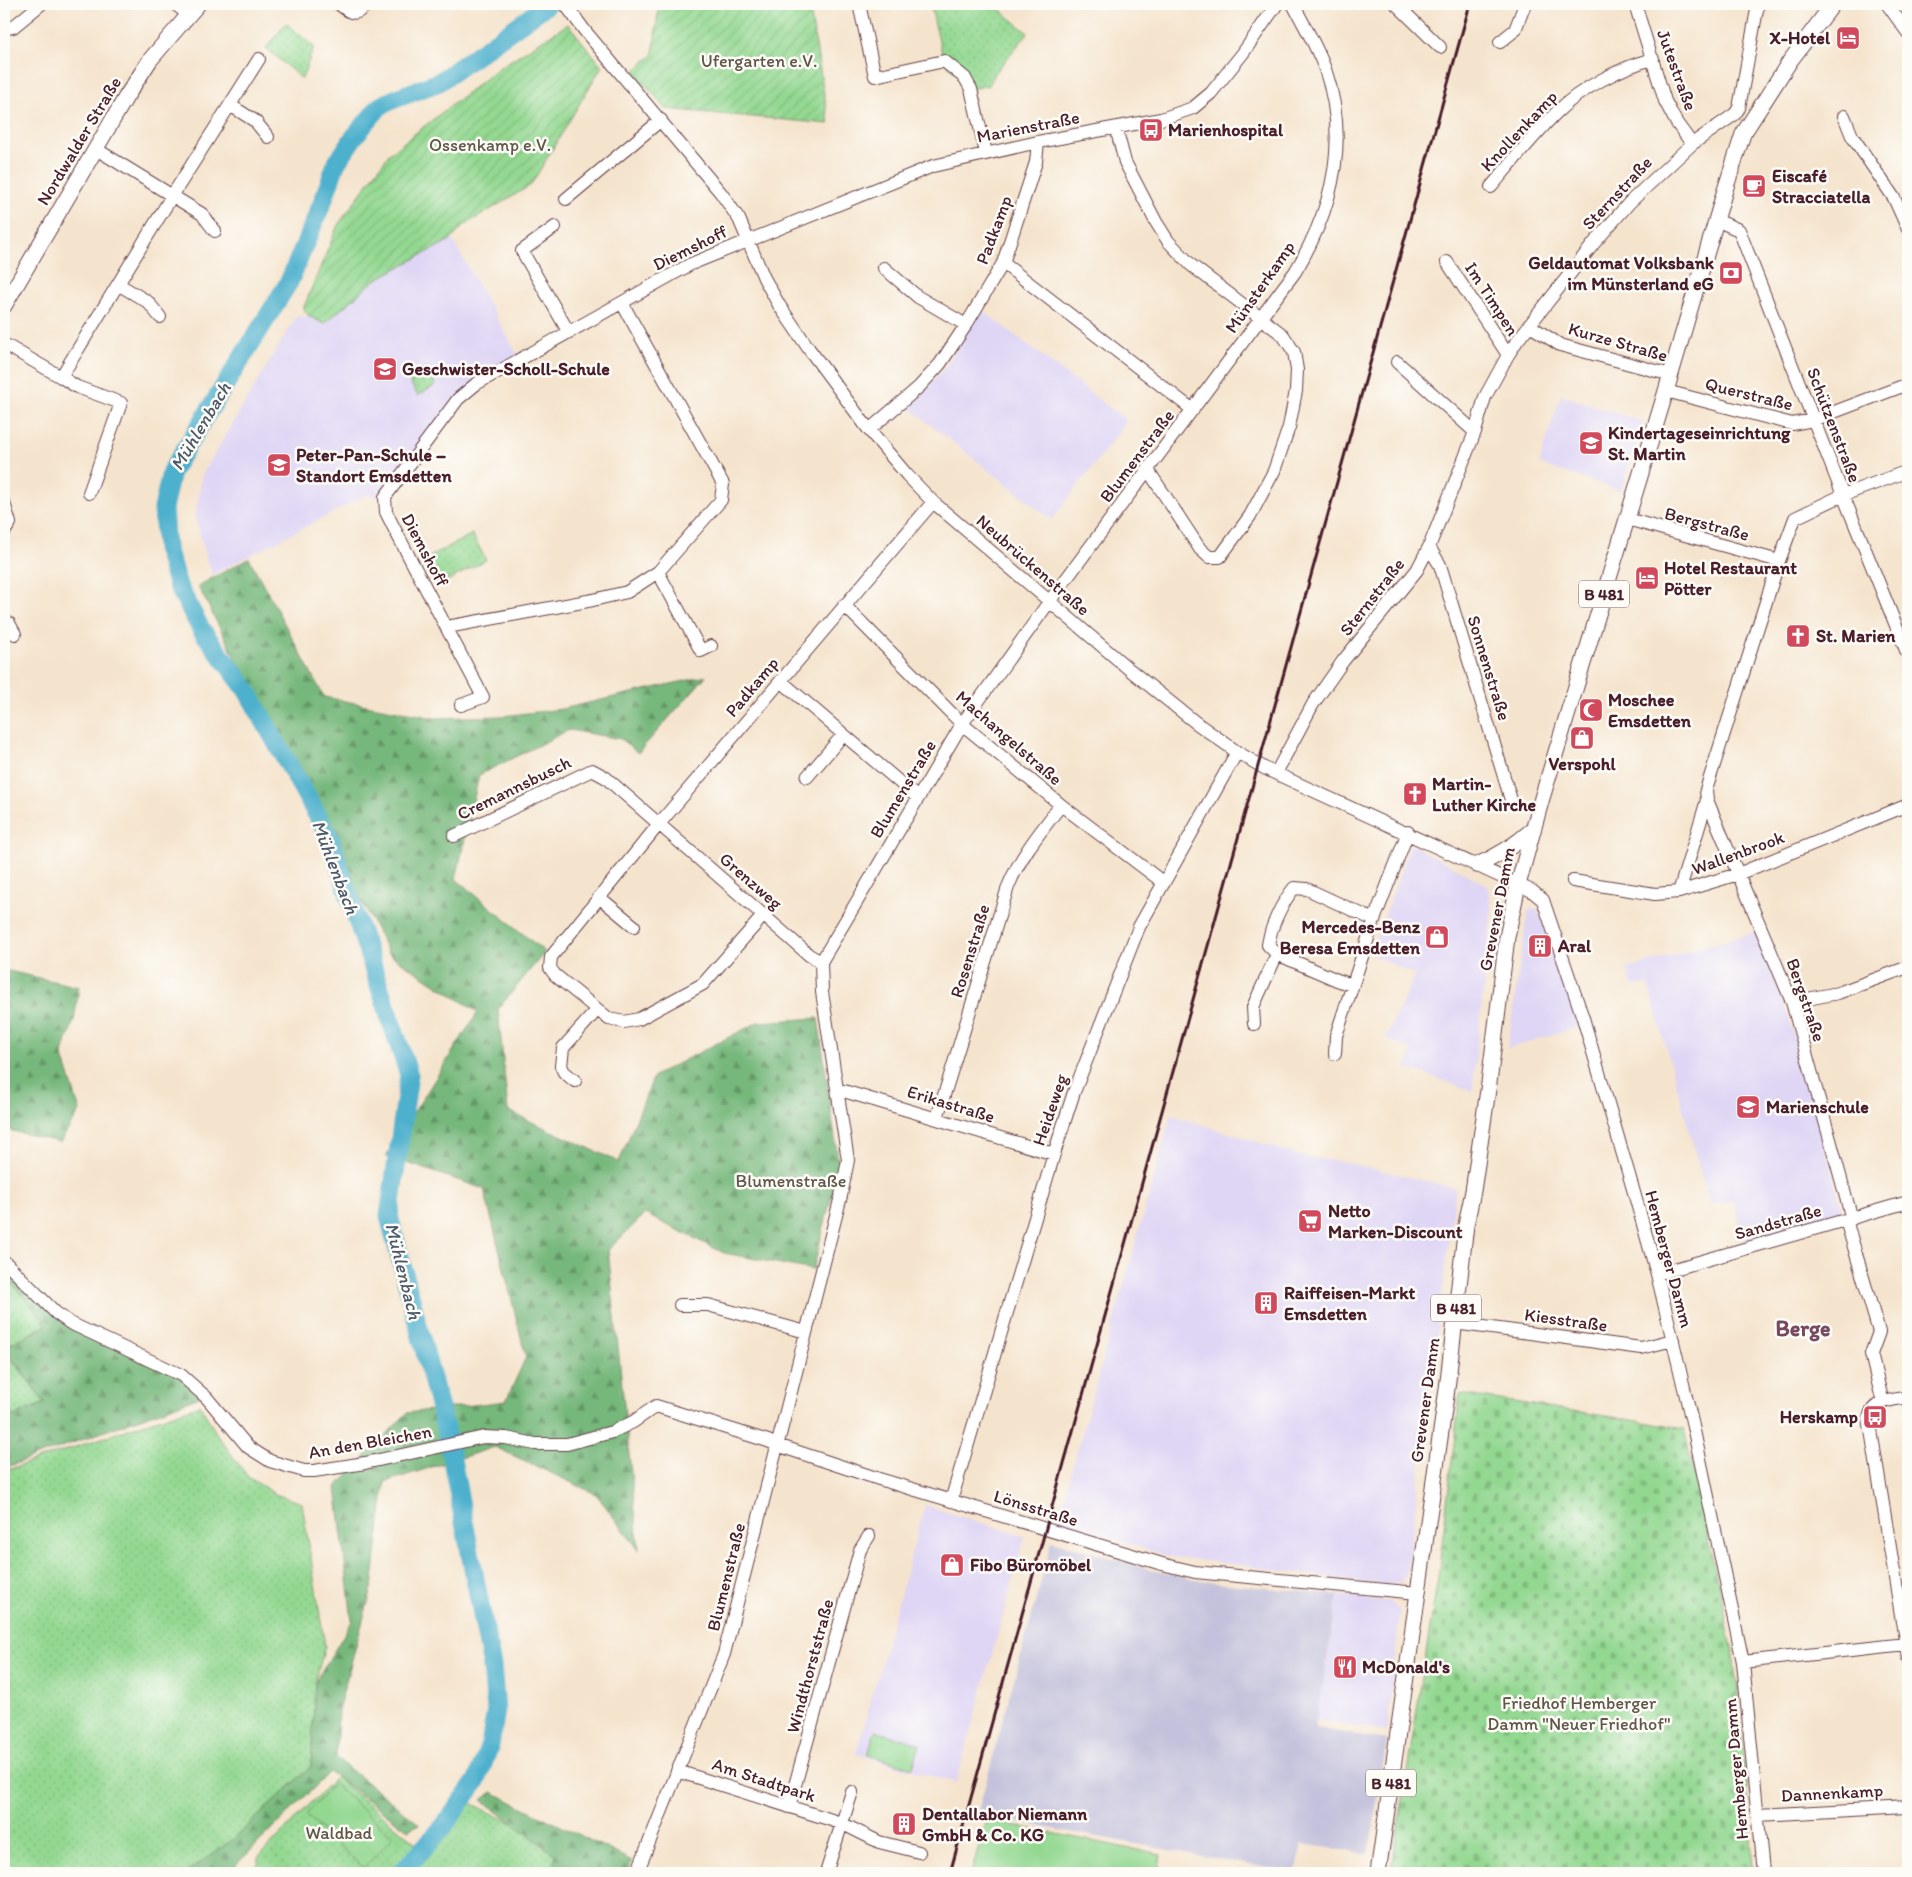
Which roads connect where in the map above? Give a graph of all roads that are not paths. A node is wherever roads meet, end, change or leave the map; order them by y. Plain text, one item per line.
1 (40, 4) edge
2 (175, 4) edge
3 (339, 4) edge
4 (368, 4) edge
5 (859, 4) edge
6 (1277, 4) edge
7 (1293, 4) edge
8 (1396, 4) edge
9 (1525, 4) edge
10 (1635, 4) edge
11 (1758, 4) edge
12 (1833, 4) edge
13 (1887, 4) edge
14 (193, 9) edge
15 (569, 9) edge
16 (4, 29) edge
17 (1908, 33) edge
18 (1500, 42) dead end
19 (1440, 47) dead end
20 (259, 59) dead end
21 (1653, 59) junction
22 (230, 105) junction
23 (1844, 116) dead end
24 (661, 120) junction
25 (1116, 128) junction
26 (268, 137) dead end
27 (1038, 142) junction
28 (1692, 144) junction
29 (96, 149) junction
30 (986, 153) junction
31 (1491, 187) dead end
32 (172, 196) junction
33 (566, 199) dead end
34 (1716, 220) junction
35 (556, 227) dead end
36 (1908, 229) edge
37 (215, 231) dead end
38 (748, 240) junction
39 (1447, 262) dead end
40 (1003, 263) junction
41 (884, 268) dead end
42 (118, 284) junction
43 (622, 303) junction
44 (4, 306) edge
45 (160, 317) dead end
46 (1261, 317) junction
47 (966, 325) junction
48 (1529, 325) junction
49 (568, 331) junction
50 (4, 344) edge
51 (1508, 355) junction
52 (1397, 362) dead end
53 (1671, 375) junction
54 (61, 377) junction
55 (1908, 384) edge
56 (1666, 391) junction
57 (1194, 410) junction
58 (1813, 420) junction
59 (869, 430) junction
60 (1475, 432) junction
61 (1148, 470) junction
62 (1908, 471) edge
63 (89, 494) dead end
64 (1843, 495) junction
65 (933, 502) junction
66 (4, 503) edge
67 (1627, 520) junction
68 (4, 532) edge
69 (1429, 547) junction
70 (1779, 562) junction
71 (658, 572) junction
72 (1049, 602) junction
73 (844, 605) junction
74 (4, 622) edge
75 (447, 627) junction
76 (15, 634) dead end
77 (711, 646) dead end
78 (1908, 655) edge
79 (780, 681) junction
80 (461, 705) dead end
81 (962, 724) junction
82 (843, 735) junction
83 (1237, 752) junction
84 (1276, 773) junction
85 (807, 777) dead end
86 (918, 798) junction
87 (1511, 800) dead end
88 (1706, 800) junction
89 (1061, 805) junction
90 (1908, 805) edge
91 (659, 824) junction
92 (1532, 830) junction
93 (1408, 832) junction
94 (454, 836) dead end
95 (1477, 865) junction
96 (1738, 874) junction
97 (1573, 882) dead end
98 (1164, 883) junction
99 (1518, 885) junction
100 (1679, 892) junction
101 (600, 897) junction
102 (763, 916) junction
103 (1374, 920) junction
104 (634, 926) dead end
105 (1277, 954) junction
106 (821, 962) junction
107 (1908, 968) edge
108 (1352, 985) junction
109 (1792, 1002) junction
110 (597, 1010) junction
111 (1254, 1024) dead end
112 (1335, 1054) dead end
113 (575, 1082) dead end
114 (838, 1089) junction
115 (937, 1118) junction
116 (1054, 1154) junction
117 (1908, 1202) edge
118 (1849, 1220) junction
119 (4, 1261) edge
120 (1657, 1274) junction
121 (680, 1304) dead end
122 (1454, 1323) junction
123 (806, 1332) junction
124 (1672, 1340) junction
125 (1908, 1397) edge
126 (1883, 1403) junction
127 (656, 1406) joint
128 (777, 1445) junction
129 (951, 1501) junction
130 (869, 1536) dead end
131 (1418, 1593) junction
132 (1906, 1644) junction
133 (1908, 1658) edge
134 (1743, 1662) junction
135 (677, 1771) junction
136 (852, 1792) dead end
137 (790, 1807) junction
138 (1908, 1807) edge
139 (1757, 1814) junction
140 (841, 1823) junction
141 (919, 1852) dead end
142 (637, 1873) edge
143 (826, 1873) edge
144 (1378, 1873) edge
145 (1763, 1873) edge

1 - 16 street
2 - 14 street
3 - 4 street
5 - 30 street
6 - 25 street, Marienstraße
7 - 46 street, Münsterkamp
8 - 19 street
9 - 18 street
10 - 21 street, Jutestraße
11 - 28 street, Sternstraße
12 - 34 main road, Grevener Damm / B 481
13 - 17 street
14 - 29 main road, Nordwalder Straße
15 - 24 street, Neubrückenstraße
20 - 22 street
21 - 28 street, Jutestraße
21 - 31 street, Knollenkamp
22 - 26 street
22 - 32 street
23 - 36 street
24 - 33 street
24 - 38 street, Neubrückenstraße
25 - 27 street, Marienstraße
25 - 46 street
27 - 30 street, Marienstraße
27 - 40 street, Padkamp
28 - 48 street, Sternstraße
29 - 32 street
29 - 44 main road, Nordwalder Straße
30 - 38 street, Marienstraße
32 - 37 street
32 - 42 street
34 - 53 main road, Grevener Damm / B 481
34 - 58 street, Schützenstraße
35 - 49 street
38 - 43 street, Diemshoff
38 - 59 street, Neubrückenstraße
39 - 51 street, Im Timpen
40 - 47 street, Padkamp
40 - 57 street, Blumenstraße
41 - 47 street
42 - 45 street
42 - 54 street
43 - 49 street, Diemshoff
43 - 71 street
46 - 57 street, Münsterkamp
46 - 61 street
47 - 59 street, Padkamp
48 - 51 street, Sternstraße
48 - 53 street, Kurze Straße
49 - 75 street, Diemshoff
50 - 54 street
51 - 60 street, Sternstraße
52 - 60 street
53 - 56 main road, Grevener Damm / B 481
54 - 63 street
55 - 58 street, Querstraße
56 - 58 street, Querstraße
56 - 67 main road, Grevener Damm / B 481
57 - 61 street, Blumenstraße
58 - 64 street, Schützenstraße
59 - 65 street, Neubrückenstraße
60 - 69 street, Sternstraße
61 - 72 street, Blumenstraße
62 - 64 street
64 - 70 street
64 - 78 street, Schützenstraße
65 - 72 street, Neubrückenstraße
65 - 73 street, Padkamp
66 - 68 street
67 - 70 street, Bergstraße
67 - 92 main road, Grevener Damm / B 481
69 - 84 street, Sternstraße
69 - 87 street, Sonnenstraße
70 - 88 street
71 - 75 street
71 - 77 street
72 - 81 street, Blumenstraße
72 - 83 street, Neubrückenstraße
73 - 79 street, Padkamp
73 - 81 street, Machangelstraße
74 - 76 street
75 - 80 street, Diemshoff
79 - 82 street
79 - 91 street, Padkamp
81 - 86 street, Blumenstraße
81 - 89 street, Machangelstraße
82 - 85 street
82 - 86 street
83 - 84 street, Neubrückenstraße
83 - 98 street, Heideweg
84 - 93 street, Neubrückenstraße
86 - 106 street, Blumenstraße
88 - 96 street, Bergstraße
88 - 100 street
89 - 98 street, Machangelstraße
89 - 115 street, Rosenstraße
90 - 96 street, Wallenbrook
91 - 94 street, Cremannsbusch
91 - 101 street, Padkamp
91 - 102 street, Grenzweg
92 - 95 main road
92 - 99 main road, Grevener Damm / B 481
93 - 95 street, Neubrückenstraße
93 - 103 street
95 - 99 street, Neubrückenstraße
96 - 100 street, Wallenbrook
96 - 109 street, Bergstraße
97 - 100 street, Wallenbrook
98 - 116 street, Heideweg
99 - 120 street, Hemberger Damm
99 - 122 main road, Grevener Damm / B 481
101 - 104 street
101 - 110 street, Padkamp
102 - 106 street, Grenzweg
102 - 110 street
103 - 105 street
103 - 108 street
105 - 108 street
105 - 111 street
106 - 114 street, Blumenstraße
107 - 109 street
108 - 112 street
109 - 118 street, Bergstraße
110 - 113 street
114 - 115 street, Erikastraße
114 - 123 street, Blumenstraße
115 - 116 street, Erikastraße
116 - 129 street, Heideweg
117 - 118 street, Sandstraße
118 - 120 street, Sandstraße
118 - 126 street, Bergstraße
119 - 127 street, An den Bleichen
120 - 124 street, Hemberger Damm
121 - 123 street
122 - 124 street, Kiesstraße
122 - 131 main road, Grevener Damm / B 481
123 - 128 street, Blumenstraße
124 - 134 street, Hemberger Damm
125 - 126 street
126 - 132 street
127 - 128 street, Lönsstraße
128 - 129 street, Lönsstraße
128 - 135 street, Blumenstraße
129 - 131 street, Lönsstraße
130 - 137 street, Windthorststraße
131 - 144 main road, Grevener Damm / B 481
132 - 133 street
132 - 134 street
134 - 139 street, Hemberger Damm
135 - 137 street, Am Stadtpark
135 - 142 street, Blumenstraße
136 - 140 street
137 - 140 street, Am Stadtpark
138 - 139 street, Dannenkamp
139 - 145 street, Hemberger Damm
140 - 141 street, Am Stadtpark
140 - 143 street

